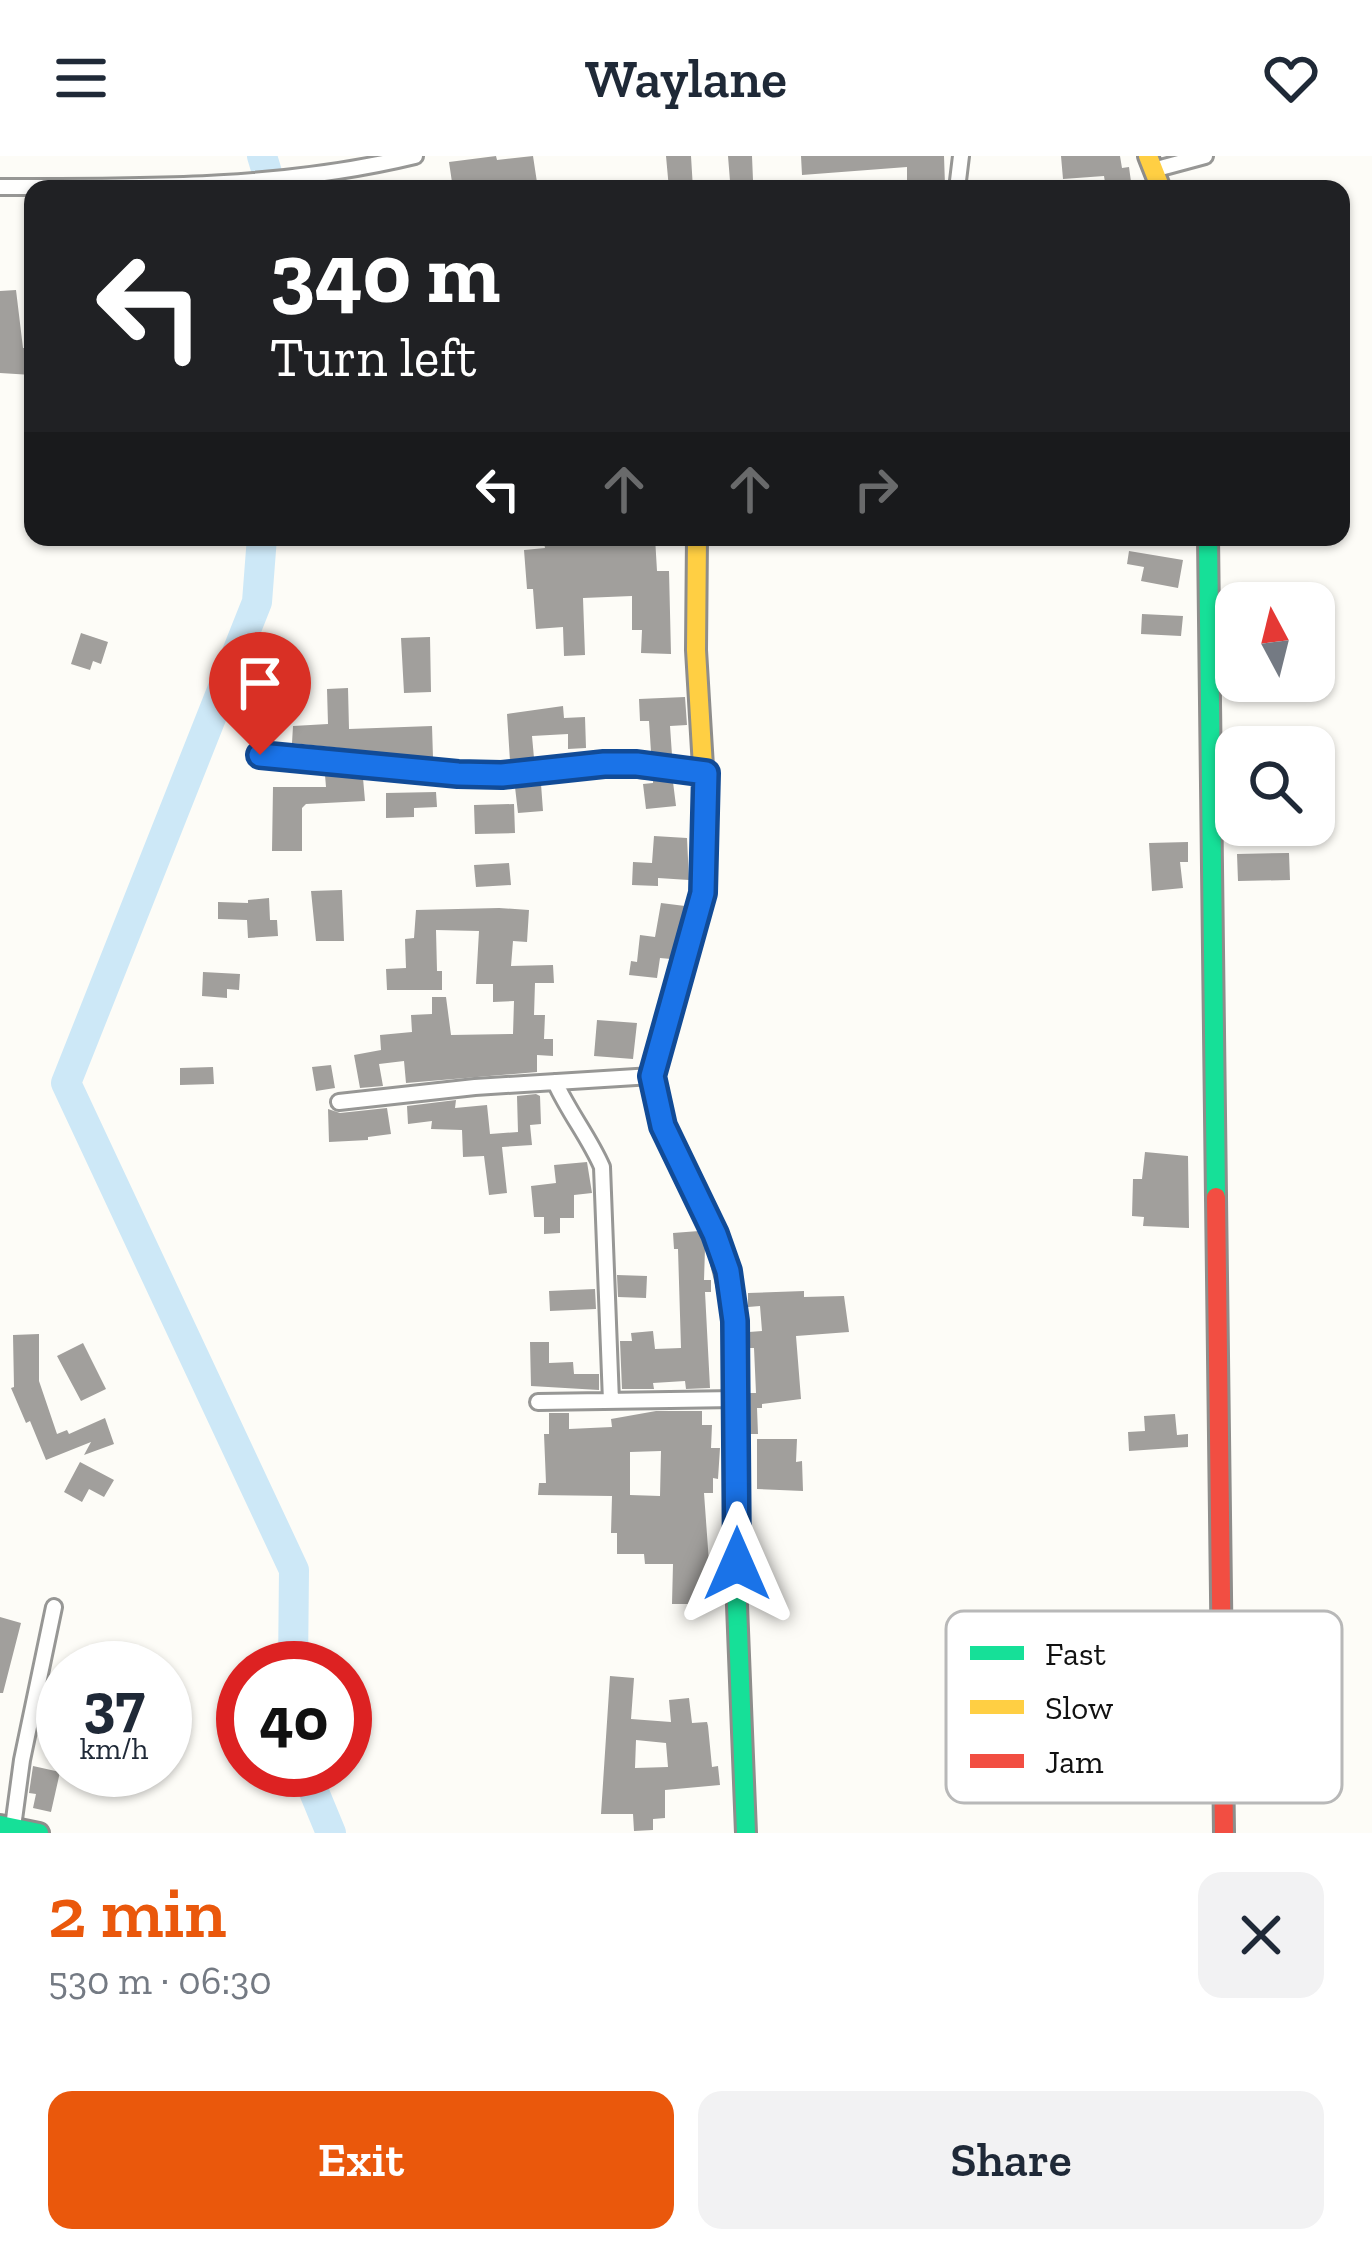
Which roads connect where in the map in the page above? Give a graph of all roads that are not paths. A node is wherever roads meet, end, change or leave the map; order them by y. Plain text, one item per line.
1 (415, 156) edge
2 (1205, 156) edge
3 (1150, 163) edge
4 (262, 180) edge
5 (698, 546) edge
6 (1208, 546) edge
7 (260, 755) dead end
8 (706, 773) junction
9 (652, 1076) junction
10 (555, 1082) junction
11 (339, 1102) dead end
12 (736, 1399) junction
13 (610, 1401) junction
14 (538, 1402) dead end
15 (54, 1607) dead end
16 (1221, 1611) edge
17 (1224, 1803) edge
18 (6, 1826) edge
19 (39, 1833) edge
20 (746, 1833) edge
21 (1224, 1833) edge

1 - 4 street
2 - 3 street
5 - 8 street
6 - 16 street
7 - 8 street
8 - 9 street
9 - 10 street
9 - 12 street
10 - 11 street
10 - 13 street
12 - 13 street
12 - 20 street
13 - 14 street
15 - 18 street
17 - 21 street
18 - 19 street

